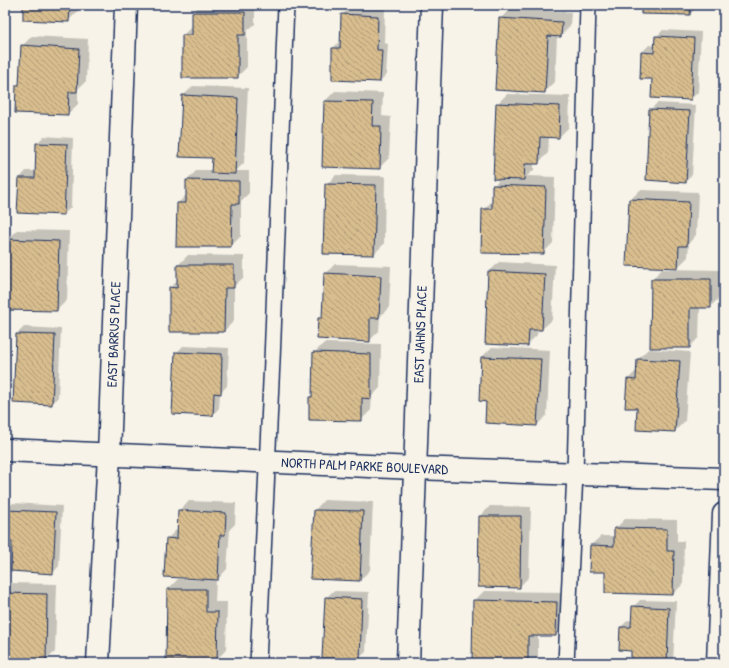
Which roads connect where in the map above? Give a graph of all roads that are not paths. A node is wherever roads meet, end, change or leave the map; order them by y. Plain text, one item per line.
1 (126, 5) edge
2 (286, 5) edge
3 (432, 5) edge
4 (588, 5) edge
5 (5, 450) edge
6 (109, 455) junction
7 (268, 462) junction
8 (415, 468) junction
9 (575, 473) junction
10 (724, 479) edge
11 (724, 514) edge
12 (98, 663) edge
13 (258, 663) edge
14 (408, 663) edge
15 (566, 663) edge
16 (718, 663) edge

1 - 6 street, EAST BARRUS PLACE
2 - 7 lane
3 - 8 street, EAST JAHNS PLACE
4 - 9 lane
5 - 6 street, NORTH PALM PARKE BOULEVARD
6 - 7 street, NORTH PALM PARKE BOULEVARD
6 - 12 street, EAST BARRUS PLACE
7 - 8 street, NORTH PALM PARKE BOULEVARD
7 - 13 lane
8 - 9 street, NORTH PALM PARKE BOULEVARD
8 - 14 street, EAST JAHNS PLACE
9 - 10 street, NORTH PALM PARKE BOULEVARD
9 - 15 lane
11 - 16 street

